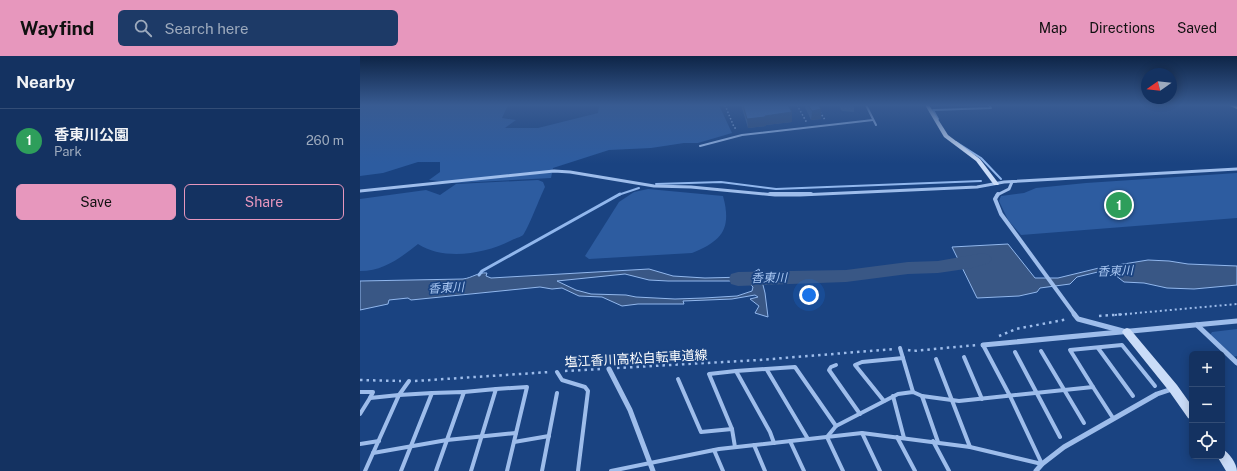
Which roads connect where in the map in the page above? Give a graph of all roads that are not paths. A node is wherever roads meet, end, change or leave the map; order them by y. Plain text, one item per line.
1 (833, 124) edge
2 (939, 124) edge
3 (700, 146) dead end
4 (1237, 169) edge
5 (1012, 182) junction
6 (996, 184) junction
7 (360, 191) edge
8 (1237, 321) edge
9 (1197, 324) junction
10 (1126, 332) junction
11 (983, 344) joint
12 (900, 348) road end
13 (1098, 348) junction
14 (1041, 351) dead end
15 (1015, 352) dead end
16 (964, 357) dead end
17 (903, 358) junction
18 (936, 359) dead end
19 (1237, 363) edge
20 (836, 365) dead end
21 (609, 369) road end
22 (767, 370) junction
23 (736, 371) junction
24 (557, 372) road end
25 (678, 379) dead end
26 (409, 381) road end
27 (1155, 386) dead end
28 (1092, 387) junction
29 (1173, 388) junction
30 (496, 389) junction
31 (1065, 391) junction
32 (360, 392) edge
33 (464, 392) junction
34 (913, 392) junction
35 (557, 393) dead end
36 (432, 394) junction
37 (1036, 394) junction
38 (399, 395) junction
39 (893, 396) junction
40 (922, 396) junction
41 (1010, 396) junction
42 (1133, 396) dead end
43 (370, 398) junction
44 (982, 399) junction
45 (884, 401) junction
46 (952, 401) junction
47 (1189, 411) edge
48 (360, 414) edge
49 (860, 414) junction
50 (1113, 418) junction
51 (1084, 423) dead end
52 (836, 426) junction
53 (732, 429) junction
54 (516, 432) junction
55 (862, 433) junction
56 (549, 436) junction
57 (481, 437) junction
58 (827, 437) junction
59 (897, 437) junction
60 (1060, 437) dead end
61 (904, 438) junction
62 (447, 440) junction
63 (808, 440) junction
64 (379, 441) junction
65 (790, 441) junction
66 (514, 442) junction
67 (936, 442) junction
68 (774, 443) junction
69 (360, 444) edge
70 (754, 445) junction
71 (411, 446) junction
72 (735, 447) junction
73 (970, 447) junction
74 (714, 450) junction
75 (373, 453) junction
76 (1225, 459) edge
77 (650, 462) junction
78 (1042, 464) junction
79 (365, 471) edge
80 (401, 471) edge
81 (436, 471) edge
82 (471, 471) edge
83 (507, 471) edge
84 (542, 471) edge
85 (578, 471) edge
86 (614, 471) edge
87 (653, 471) edge
88 (723, 471) edge
89 (765, 471) edge
90 (804, 471) edge
91 (843, 471) edge
92 (880, 471) edge
93 (915, 471) edge
94 (950, 471) edge
95 (1036, 471) edge
96 (1234, 471) edge

1 - 3 lane
2 - 6 street
4 - 5 street
5 - 6 street
5 - 10 street
6 - 7 street
8 - 9 street
9 - 10 street
9 - 19 street
10 - 11 street
10 - 29 street
11 - 41 lane
12 - 17 lane
13 - 27 lane
13 - 28 lane
13 - 42 lane
14 - 31 lane
15 - 37 lane
16 - 44 lane
17 - 34 lane
17 - 45 lane
18 - 46 lane
20 - 49 lane
21 - 77 street
22 - 23 lane
22 - 52 lane
22 - 63 lane
23 - 53 lane
23 - 68 lane
24 - 85 lane
25 - 53 lane
26 - 38 lane
28 - 31 lane
28 - 50 lane
29 - 47 street
29 - 50 street
30 - 33 lane
30 - 54 lane
30 - 57 lane
31 - 37 lane
31 - 51 lane
32 - 43 lane
33 - 36 lane
33 - 62 lane
34 - 39 lane
34 - 40 lane
35 - 56 lane
36 - 38 lane
36 - 71 lane
37 - 41 lane
37 - 60 lane
38 - 43 lane
38 - 64 lane
39 - 45 lane
39 - 61 lane
40 - 46 lane
40 - 67 lane
41 - 44 lane
41 - 78 lane
43 - 48 lane
44 - 46 lane
45 - 49 lane
46 - 73 lane
49 - 52 lane
50 - 78 street
52 - 58 lane
53 - 72 lane
54 - 57 lane
54 - 66 lane
55 - 58 lane
55 - 59 lane
55 - 92 lane
56 - 66 lane
56 - 84 lane
57 - 62 lane
57 - 82 lane
58 - 63 lane
58 - 91 lane
59 - 61 lane
59 - 93 lane
61 - 67 lane
62 - 71 lane
62 - 81 lane
63 - 65 lane
64 - 69 lane
64 - 75 lane
65 - 68 lane
65 - 90 lane
66 - 83 lane
67 - 73 lane
67 - 94 lane
68 - 70 lane
70 - 72 lane
70 - 89 lane
71 - 75 lane
71 - 80 lane
72 - 74 lane
73 - 78 lane
74 - 77 lane
74 - 88 lane
75 - 79 lane
76 - 96 street
77 - 86 lane
77 - 87 street
78 - 95 street

